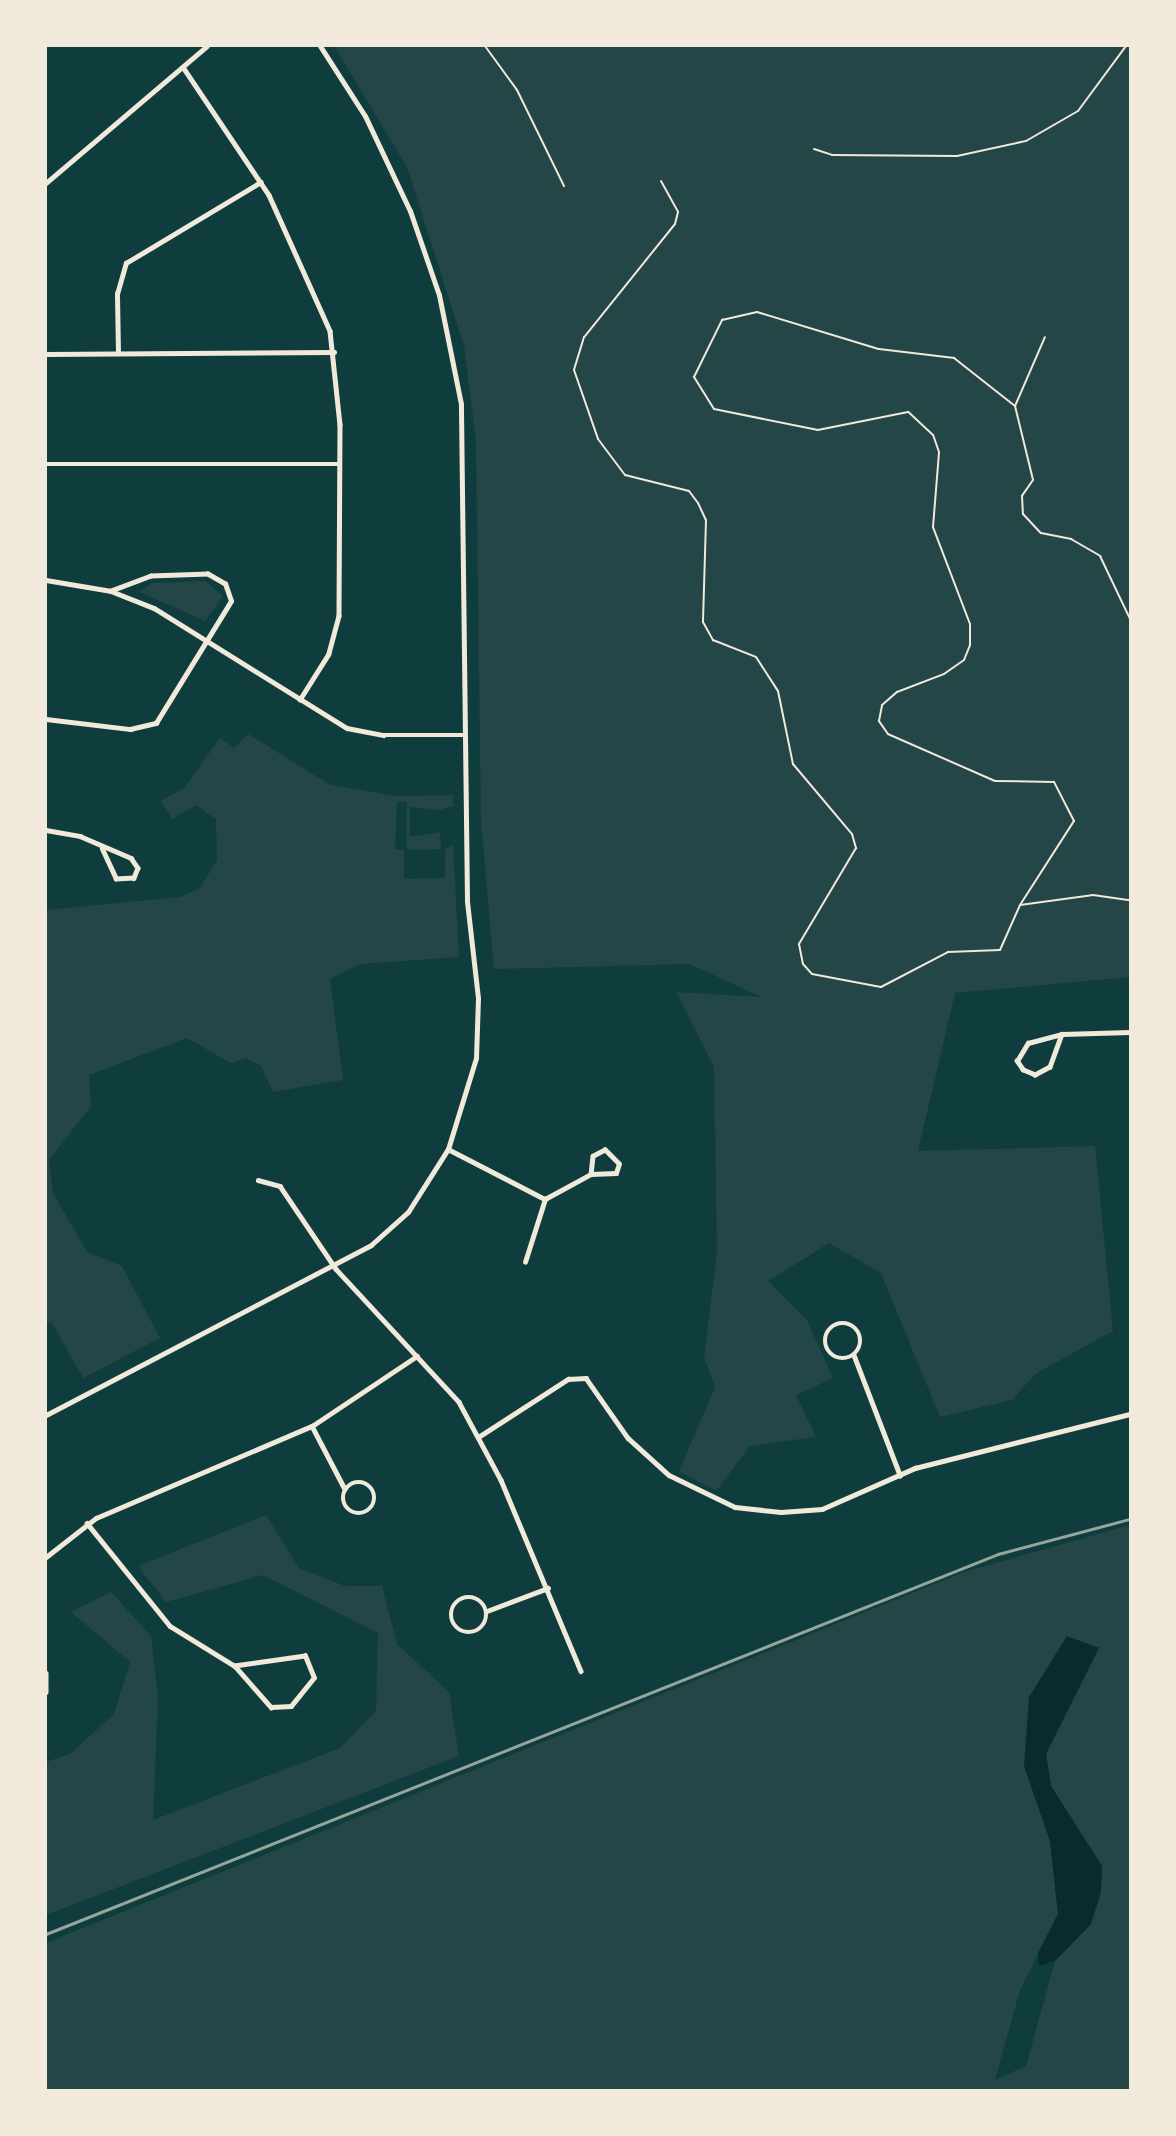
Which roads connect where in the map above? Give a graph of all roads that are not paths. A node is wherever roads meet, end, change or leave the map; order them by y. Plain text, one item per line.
1 (207, 46) edge
2 (320, 46) edge
3 (183, 67) junction
4 (261, 182) junction
5 (46, 183) edge
6 (334, 352) junction
7 (118, 353) junction
8 (46, 354) edge
9 (46, 464) edge
10 (340, 464) junction
11 (46, 580) edge
12 (111, 592) junction
13 (211, 641) junction
14 (300, 700) junction
15 (46, 719) edge
16 (464, 735) junction
17 (46, 830) edge
18 (102, 849) junction
19 (1130, 1032) edge
20 (1062, 1034) junction
21 (448, 1149) junction
22 (590, 1174) junction
23 (258, 1180) dead end
24 (545, 1199) junction
25 (525, 1262) dead end
26 (336, 1269) junction
27 (854, 1355) junction
28 (417, 1356) junction
29 (1130, 1413) edge
30 (46, 1415) edge
31 (312, 1426) junction
32 (480, 1436) junction
33 (900, 1475) junction
34 (345, 1489) junction
35 (87, 1523) junction
36 (46, 1557) edge
37 (548, 1588) junction
38 (487, 1611) junction
39 (234, 1666) junction
40 (582, 1671) dead end
41 (46, 1673) edge
42 (46, 1692) edge

1 - 3 street
2 - 16 street
3 - 4 street
3 - 5 street
4 - 6 street
4 - 7 street
6 - 7 street
6 - 10 street
7 - 8 street
9 - 10 street
10 - 14 street
11 - 12 street
12 - 13 street
12 - 13 street
13 - 14 street
13 - 15 street
14 - 16 street
16 - 21 street
17 - 18 street
18 - 18 street
19 - 20 street
20 - 20 street
21 - 24 street
21 - 26 street
22 - 22 street
22 - 24 street
23 - 26 street
24 - 25 street
26 - 28 street
26 - 30 street
27 - 27 street
27 - 33 street
28 - 31 street
28 - 32 street
29 - 33 street
31 - 34 street
31 - 35 street
32 - 33 street
32 - 37 street
34 - 34 street
35 - 36 street
35 - 39 street
37 - 38 street
37 - 40 street
38 - 38 street
39 - 39 street
41 - 42 street

